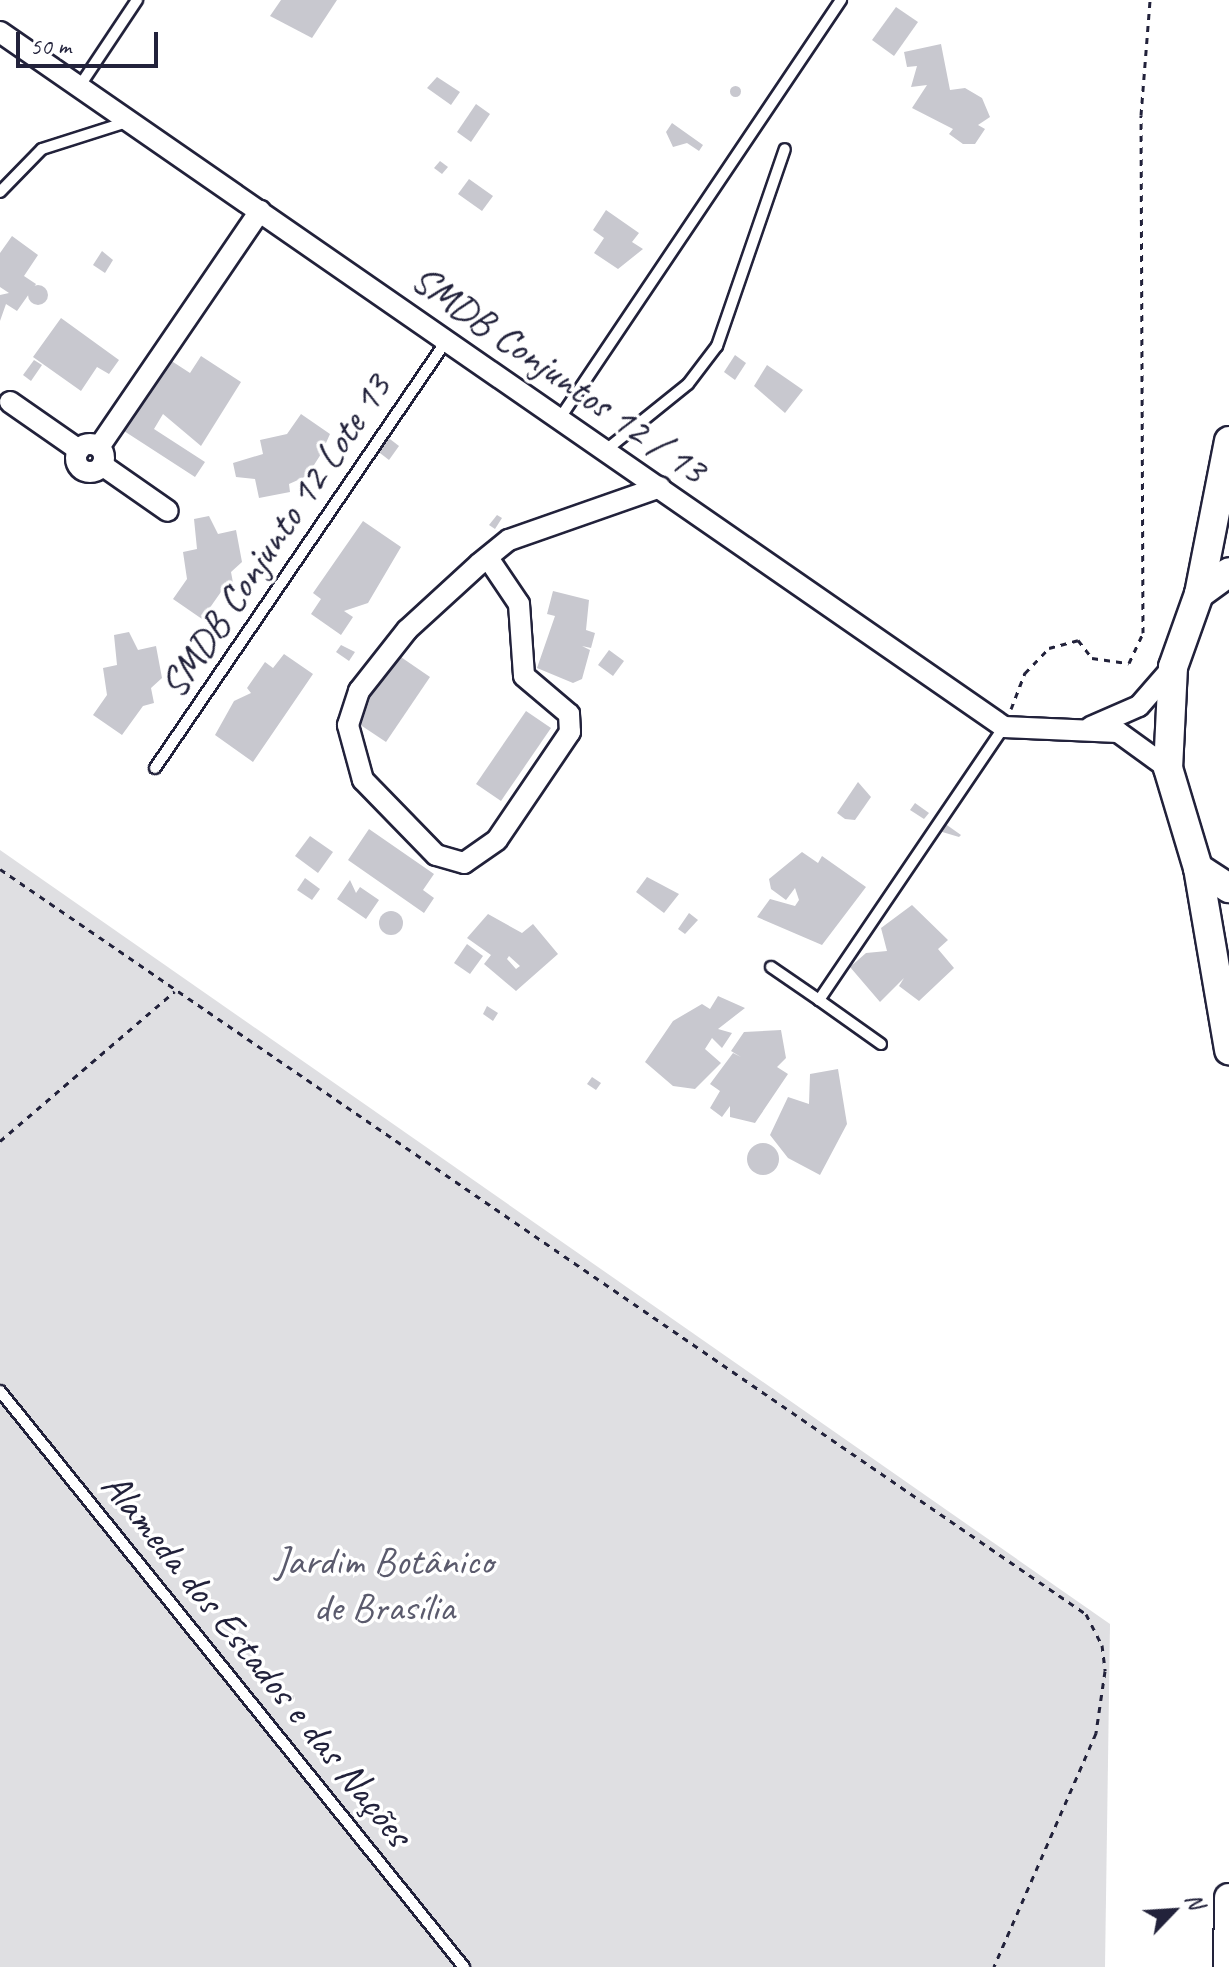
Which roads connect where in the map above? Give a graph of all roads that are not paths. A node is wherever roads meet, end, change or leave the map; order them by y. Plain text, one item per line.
1 (137, 0) edge
2 (841, 0) edge
3 (0, 32) edge
4 (79, 87) junction
5 (129, 121) junction
6 (785, 149) dead end
7 (0, 192) edge
8 (260, 211) junction
9 (447, 340) junction
10 (10, 402) dead end
11 (560, 418) junction
12 (1229, 441) edge
13 (606, 450) junction
14 (93, 454) junction
15 (660, 487) junction
16 (168, 511) dead end
17 (488, 558) junction
18 (1229, 572) edge
19 (1199, 594) junction
20 (1173, 667) junction
21 (1004, 727) junction
22 (1091, 727) junction
23 (155, 768) dead end
24 (1168, 768) junction
25 (1198, 868) junction
26 (1229, 888) edge
27 (771, 967) dead end
28 (819, 1000) junction
29 (881, 1044) dead end
30 (1229, 1050) edge
31 (0, 1391) edge
32 (1229, 1898) edge
33 (464, 1967) edge
34 (1228, 1967) edge

1 - 4 lane
2 - 11 lane
3 - 4 street, SMDB Conjuntos 12 / 13
4 - 5 street, SMDB Conjuntos 12 / 13
5 - 7 lane
5 - 8 street, SMDB Conjuntos 12 / 13
6 - 13 lane
8 - 9 street, SMDB Conjuntos 12 / 13
8 - 14 street
9 - 11 street, SMDB Conjuntos 12 / 13
9 - 23 lane, SMDB Conjunto 12 Lote 13
10 - 14 street
11 - 13 street, SMDB Conjuntos 12 / 13
12 - 19 main road
13 - 15 street, SMDB Conjuntos 12 / 13
14 - 16 street
15 - 17 street
15 - 21 street, SMDB Conjuntos 12 / 13
17 - 17 street
18 - 19 main road
19 - 20 main road
20 - 22 street
20 - 24 main road
21 - 22 street
21 - 28 lane
22 - 24 street
24 - 25 main road
25 - 26 main road
25 - 30 main road
27 - 28 lane
28 - 29 lane
31 - 33 lane, Alameda dos Estados e das Nações
32 - 34 main road

